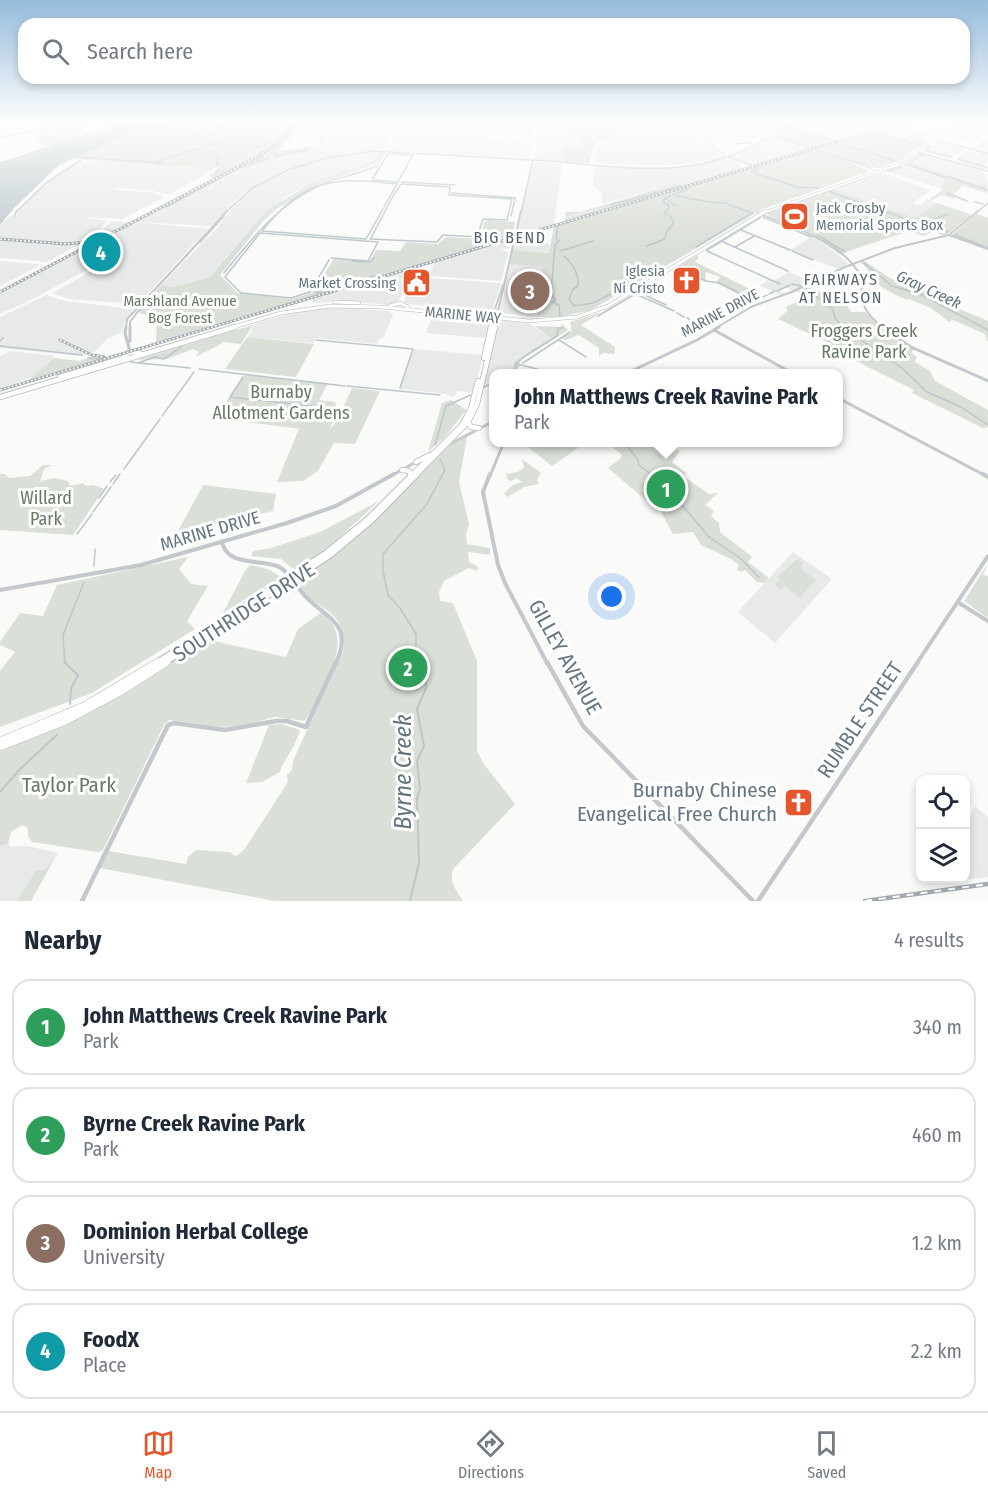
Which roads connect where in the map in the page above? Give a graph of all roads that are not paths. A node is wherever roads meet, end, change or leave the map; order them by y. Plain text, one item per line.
1 (313, 163) edge
2 (530, 163) edge
3 (571, 163) edge
4 (701, 163) edge
5 (855, 163) edge
6 (857, 163) edge
7 (897, 163) edge
8 (961, 163) edge
9 (867, 167) junction
10 (872, 168) joint
11 (880, 170) junction
12 (988, 171) edge
13 (870, 172) junction
14 (988, 203) edge
15 (760, 214) junction
16 (767, 217) junction
17 (948, 235) junction
18 (988, 249) edge
19 (851, 264) junction
20 (845, 267) junction
21 (856, 269) junction
22 (503, 285) junction
23 (389, 307) junction
24 (395, 314) dead end
25 (484, 316) junction
26 (495, 318) junction
27 (714, 330) junction
28 (131, 356) junction
29 (634, 369) edge
30 (785, 369) edge
31 (988, 381) edge
32 (0, 396) edge
33 (843, 401) edge
34 (468, 422) junction
35 (489, 423) edge
36 (478, 428) junction
37 (457, 432) junction
38 (467, 434) junction
39 (446, 446) junction
40 (502, 447) edge
41 (433, 454) junction
42 (416, 462) joint
43 (402, 470) junction
44 (411, 475) junction
45 (988, 477) edge
46 (222, 542) junction
47 (988, 556) edge
48 (291, 578) junction
49 (0, 590) edge
50 (959, 603) junction
51 (988, 621) edge
52 (0, 741) edge
53 (0, 747) edge
54 (82, 901) edge
55 (753, 901) edge
56 (758, 901) edge

1 - 28 street
2 - 22 street
3 - 4 street
5 - 9 street
6 - 10 street
7 - 11 main road, MARINE WAY
8 - 12 street
9 - 11 street
9 - 13 main road
10 - 11 main road
11 - 13 main road, MARINE WAY
11 - 15 main road, MARINE WAY
13 - 15 main road, MARINE WAY
14 - 17 street, MARINE DRIVE
15 - 16 main road
15 - 16 main road
15 - 26 main road, MARINE WAY
15 - 26 main road, MARINE WAY
16 - 19 street
17 - 18 street
17 - 19 street, MARINE DRIVE
19 - 20 street, MARINE DRIVE
19 - 21 street
20 - 21 street
20 - 27 street, MARINE DRIVE
21 - 31 street
22 - 26 street
22 - 26 street
23 - 24 main road
23 - 25 main road, MARINE WAY
23 - 25 main road, MARINE WAY
23 - 28 main road, MARINE WAY
23 - 28 main road, MARINE WAY
25 - 26 main road
25 - 26 main road, MARINE WAY
26 - 34 main road
26 - 37 main road
27 - 29 street, MARINE DRIVE
27 - 30 street
28 - 32 main road, MARINE WAY
28 - 32 main road, MARINE WAY
33 - 45 street
34 - 36 main road
34 - 37 main road
35 - 36 street
36 - 38 street
37 - 38 street
37 - 39 main road, SOUTHRIDGE DRIVE
37 - 41 main road, SOUTHRIDGE DRIVE
38 - 39 street
39 - 48 main road, SOUTHRIDGE DRIVE
40 - 55 street, GILLEY AVENUE
41 - 42 main road
41 - 44 main road, SOUTHRIDGE DRIVE
42 - 43 street, MARINE DRIVE
43 - 44 main road
43 - 46 street, MARINE DRIVE
44 - 48 main road, SOUTHRIDGE DRIVE
46 - 48 street
46 - 49 street, MARINE DRIVE
47 - 50 street, RUMBLE STREET
48 - 52 main road, SOUTHRIDGE DRIVE
48 - 53 main road, SOUTHRIDGE DRIVE
48 - 54 street
50 - 51 street
50 - 56 street, RUMBLE STREET

